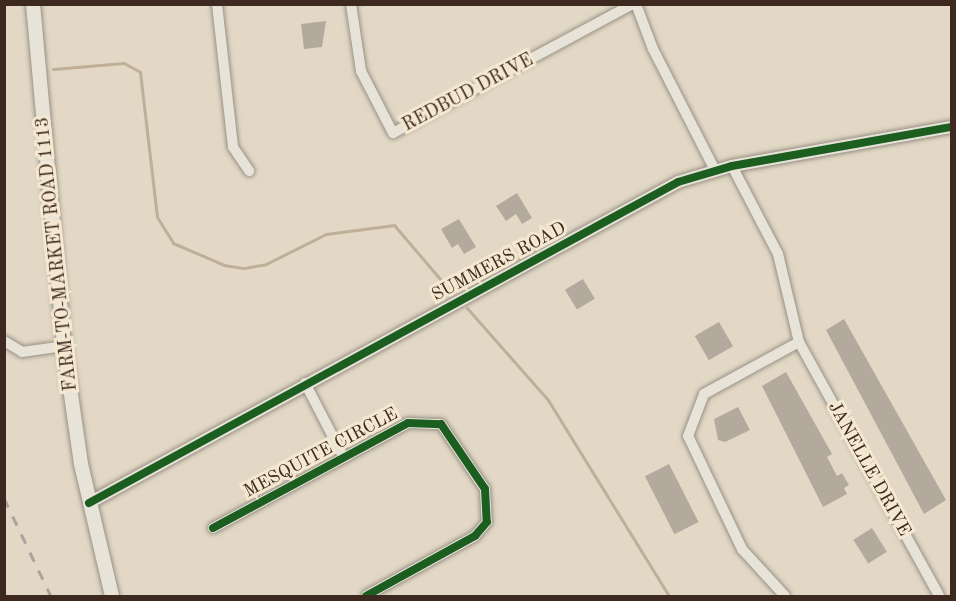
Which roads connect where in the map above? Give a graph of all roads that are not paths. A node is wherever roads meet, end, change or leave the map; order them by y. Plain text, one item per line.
1 (33, 4) edge
2 (217, 4) edge
3 (351, 4) edge
4 (635, 4) edge
5 (951, 127) edge
6 (732, 166) junction
7 (715, 170) junction
8 (249, 171) dead end
9 (4, 341) edge
10 (799, 342) junction
11 (64, 346) junction
12 (305, 383) junction
13 (343, 456) junction
14 (89, 503) junction
15 (213, 528) dead end
16 (112, 597) edge
17 (366, 597) edge
18 (785, 597) edge
19 (939, 597) edge

1 - 11 main road, FARM-TO-MARKET ROAD 1113
2 - 8 street
3 - 4 street, REDBUD DRIVE
4 - 7 street
5 - 6 street, SUMMERS ROAD
6 - 7 street, SUMMERS ROAD
6 - 10 street, JANELLE DRIVE
7 - 12 street, SUMMERS ROAD
9 - 11 street
10 - 18 street
10 - 19 street, JANELLE DRIVE
11 - 14 main road, FARM-TO-MARKET ROAD 1113
12 - 13 street
12 - 14 street, SUMMERS ROAD
13 - 15 street, MESQUITE CIRCLE
13 - 17 street, MESQUITE CIRCLE
14 - 16 main road, FARM-TO-MARKET ROAD 1113

